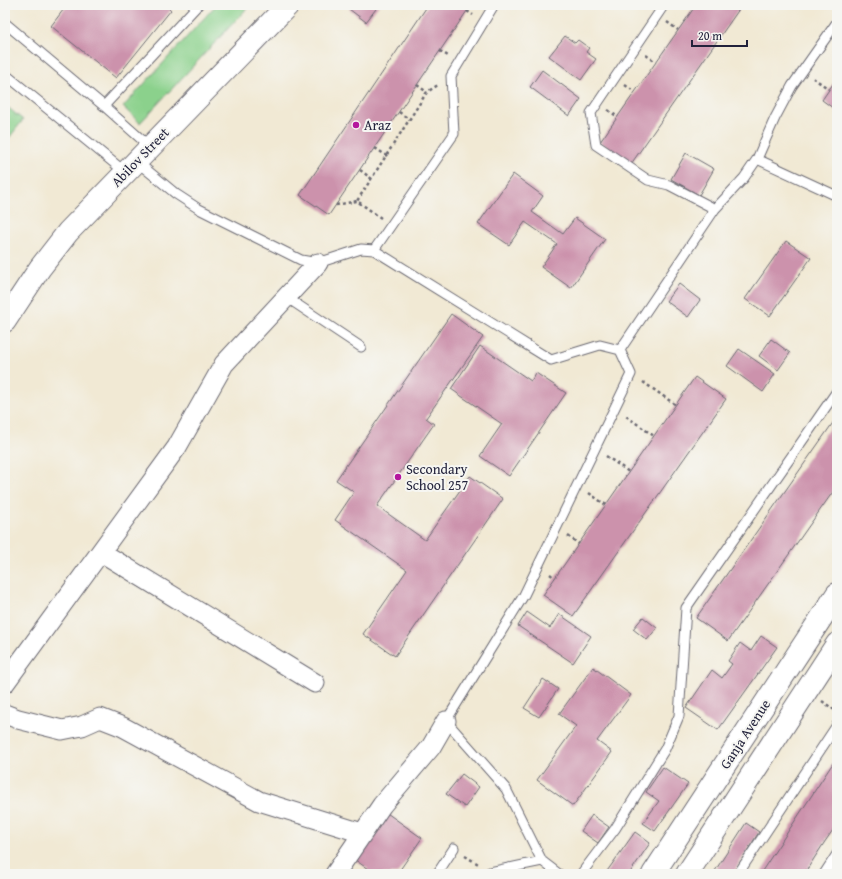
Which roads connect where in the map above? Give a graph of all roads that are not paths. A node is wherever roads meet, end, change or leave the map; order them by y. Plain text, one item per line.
1 (198, 5) edge
2 (288, 5) edge
3 (494, 5) edge
4 (664, 5) edge
5 (837, 22) edge
6 (5, 23) edge
7 (5, 74) edge
8 (104, 106) junction
9 (757, 159) junction
10 (137, 160) junction
11 (837, 196) edge
12 (715, 209) junction
13 (374, 250) junction
14 (318, 263) junction
15 (286, 297) junction
16 (5, 321) edge
17 (361, 347) dead end
18 (620, 350) junction
19 (837, 391) edge
20 (100, 552) junction
21 (837, 594) edge
22 (837, 644) edge
23 (5, 683) edge
24 (315, 683) dead end
25 (5, 714) edge
26 (446, 721) junction
27 (837, 725) edge
28 (362, 834) junction
29 (454, 848) road end
30 (837, 854) edge
31 (542, 861) junction
32 (489, 873) edge
33 (335, 874) edge
34 (437, 874) edge
35 (559, 874) edge
36 (581, 874) edge
37 (653, 874) edge
38 (687, 874) edge
39 (738, 874) edge
40 (824, 874) edge

1 - 8 lane
2 - 10 main road, Abilov Street
3 - 13 lane
4 - 12 lane
5 - 9 lane
6 - 8 lane
7 - 10 lane
8 - 10 lane
9 - 11 lane
9 - 12 lane
10 - 14 lane
10 - 16 main road, Abilov Street
12 - 18 lane
13 - 14 lane
13 - 18 lane
14 - 15 street
15 - 17 lane
15 - 20 street
18 - 26 lane
19 - 36 lane
20 - 23 street
20 - 24 street
21 - 37 main road, Ganja Avenue
22 - 38 main road, Ganja Avenue
25 - 28 street
26 - 28 street
26 - 31 lane
27 - 39 lane
28 - 33 street
29 - 34 lane
30 - 40 lane
31 - 32 lane
31 - 35 lane

